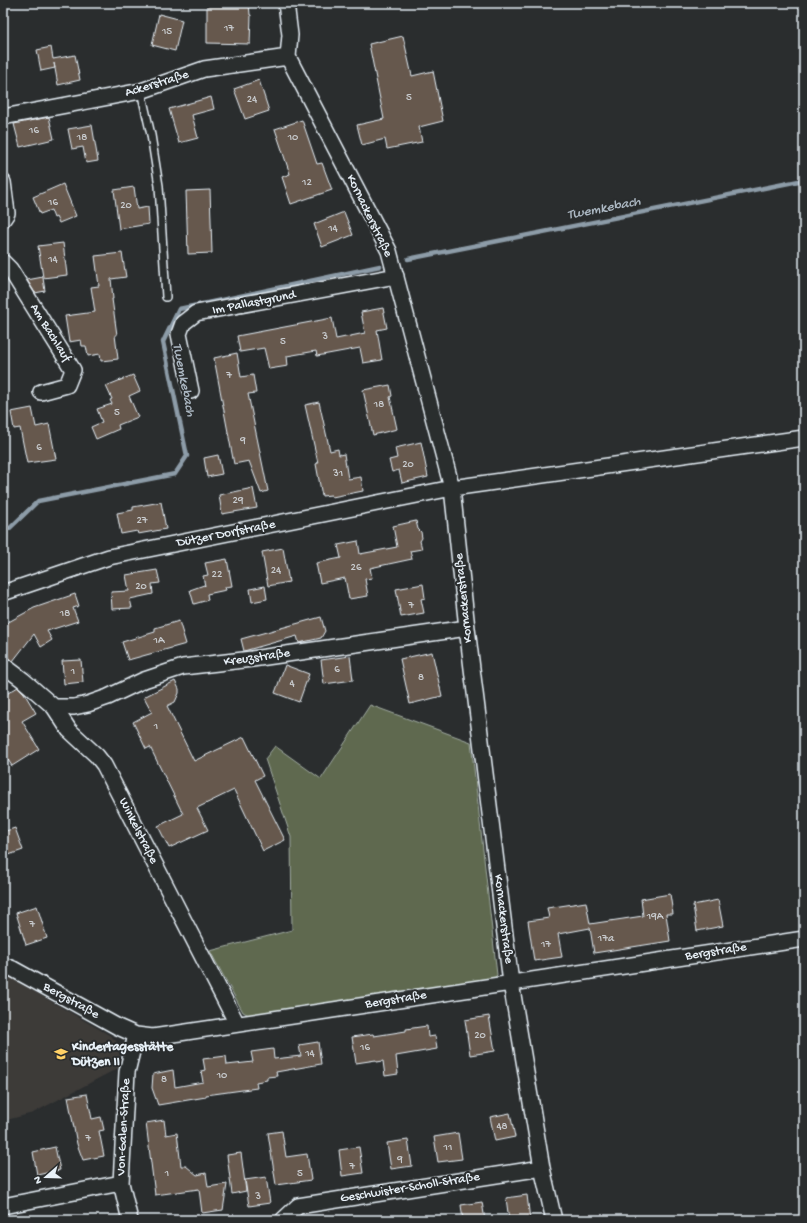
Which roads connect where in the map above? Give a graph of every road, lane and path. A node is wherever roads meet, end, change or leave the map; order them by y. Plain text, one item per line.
1 (286, 3) edge
2 (288, 57) junction
3 (141, 92) junction
4 (3, 117) edge
5 (3, 182) edge
6 (3, 220) edge
7 (3, 262) edge
8 (396, 276) junction
9 (166, 297) dead end
10 (42, 392) dead end
11 (191, 392) dead end
12 (804, 438) edge
13 (452, 488) junction
14 (3, 593) edge
15 (467, 628) junction
16 (3, 665) edge
17 (54, 708) junction
18 (804, 939) edge
19 (3, 965) edge
20 (511, 983) junction
21 (237, 1024) junction
22 (136, 1034) junction
23 (542, 1168) junction
24 (121, 1183) junction
25 (3, 1206) edge
26 (130, 1220) edge
27 (283, 1220) edge
28 (554, 1220) edge

1 - 2 street
2 - 3 street, Ackerstraße
2 - 8 street, Kornackerstraße
3 - 4 street, Ackerstraße
3 - 9 lane
5 - 6 street
7 - 10 street, Am Bachlauf
8 - 11 street, Im Pallastgrund
8 - 13 street, Kornackerstraße
12 - 13 street, Dützer Dorfstraße
13 - 14 street, Dützer Dorfstraße
13 - 15 street, Kornackerstraße
15 - 17 street, Kreuzstraße
15 - 20 street, Kornackerstraße
16 - 17 street, Winkelstraße
17 - 21 street, Winkelstraße
18 - 20 street, Bergstraße
19 - 22 street, Bergstraße
20 - 21 street, Bergstraße
20 - 23 street, Kornackerstraße
21 - 22 street, Bergstraße
22 - 24 street, Von-Galen-Straße
23 - 27 street, Geschwister-Scholl-Straße
23 - 28 street, Kornackerstraße
24 - 25 street
24 - 26 street, Von-Galen-Straße

